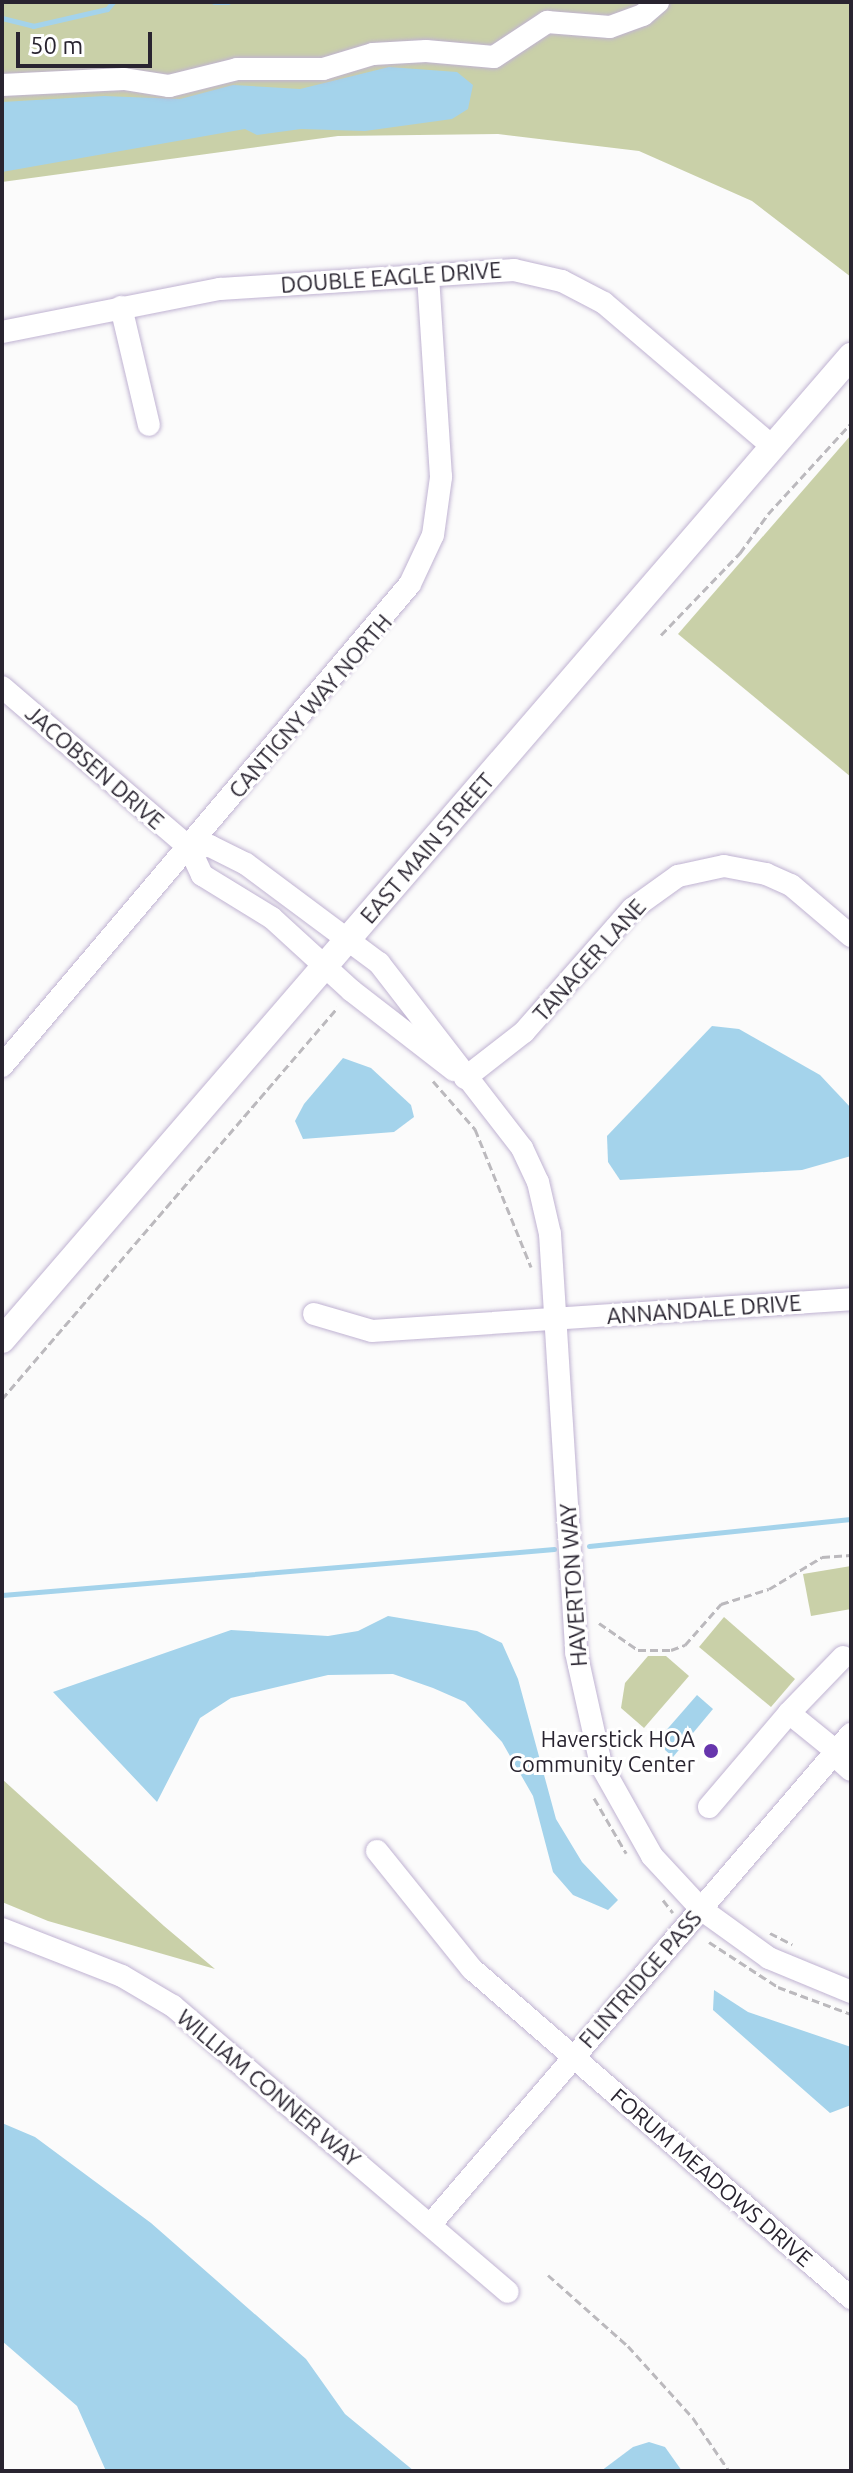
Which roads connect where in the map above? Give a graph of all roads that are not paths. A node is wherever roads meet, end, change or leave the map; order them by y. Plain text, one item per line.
1 (658, 2) edge
2 (2, 85) edge
3 (428, 274) junction
4 (121, 307) junction
5 (2, 332) edge
6 (851, 356) edge
7 (149, 425) dead end
8 (773, 447) junction
9 (2, 687) edge
10 (189, 847) junction
11 (851, 936) edge
12 (349, 938) junction
13 (326, 966) junction
14 (2, 1066) edge
15 (465, 1078) junction
16 (851, 1299) edge
17 (314, 1314) dead end
18 (557, 1319) junction
19 (2, 1340) edge
20 (843, 1657) dead end
21 (789, 1713) junction
22 (851, 1734) edge
23 (834, 1753) junction
24 (851, 1770) edge
25 (709, 1807) dead end
26 (377, 1851) dead end
27 (701, 1909) junction
28 (2, 1929) edge
29 (851, 1992) edge
30 (573, 2056) junction
31 (430, 2225) junction
32 (508, 2292) dead end
33 (851, 2298) edge

1 - 2 street
3 - 4 street, DOUBLE EAGLE DRIVE
3 - 8 street, DOUBLE EAGLE DRIVE
3 - 10 street, CANTIGNY WAY NORTH
4 - 5 street, DOUBLE EAGLE DRIVE
4 - 7 street
6 - 8 main road, EAST MAIN STREET
8 - 12 main road, EAST MAIN STREET
9 - 10 street, JACOBSEN DRIVE
10 - 12 street
10 - 13 street, JACOBSEN DRIVE
10 - 14 street, CANTIGNY WAY NORTH
11 - 15 street, TANAGER LANE
12 - 13 main road, EAST MAIN STREET
12 - 15 street, HAVERTON WAY
13 - 15 street, HAVERTON WAY
13 - 19 main road, EAST MAIN STREET
15 - 18 street, HAVERTON WAY
16 - 18 street, ANNANDALE DRIVE
17 - 18 street, ANNANDALE DRIVE
18 - 27 street, HAVERTON WAY
20 - 21 street
21 - 23 street
21 - 25 street
22 - 23 street, FLINTRIDGE PASS
23 - 24 street
23 - 27 street, FLINTRIDGE PASS
26 - 30 street, FORUM MEADOWS DRIVE
27 - 29 street, HAVERTON WAY
27 - 30 street, FLINTRIDGE PASS
28 - 31 street, WILLIAM CONNER WAY
30 - 31 street, FLINTRIDGE PASS
30 - 33 street, FORUM MEADOWS DRIVE
31 - 32 street, WILLIAM CONNER WAY

